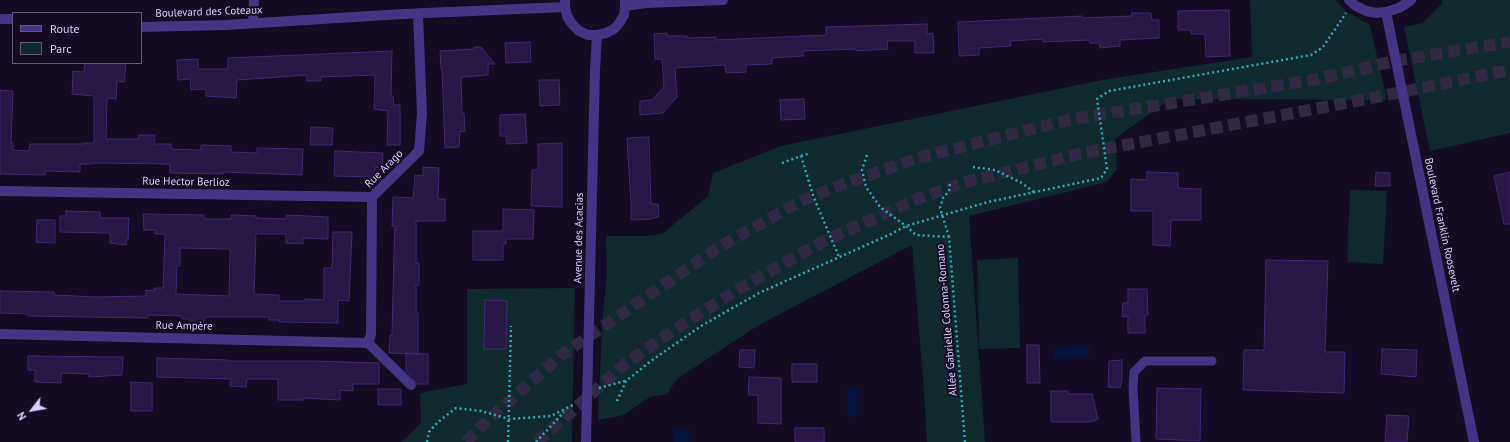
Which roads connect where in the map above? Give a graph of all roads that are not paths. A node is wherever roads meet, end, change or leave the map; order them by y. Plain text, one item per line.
1 (254, 0) edge
2 (723, 0) edge
3 (1411, 0) edge
4 (565, 3) edge
5 (625, 3) edge
6 (1353, 3) edge
7 (1386, 12) junction
8 (418, 14) junction
9 (0, 19) edge
10 (12, 19) edge
11 (253, 23) junction
12 (142, 27) edge
13 (597, 35) junction
14 (0, 191) edge
15 (372, 197) junction
16 (0, 334) edge
17 (368, 343) junction
18 (1212, 361) dead end
19 (411, 385) dead end
20 (586, 442) edge
21 (1136, 442) edge
22 (1474, 442) edge

1 - 11 street
2 - 5 street
3 - 7 street
4 - 8 street, Boulevard des Coteaux
4 - 13 street
5 - 13 street
6 - 7 street
7 - 22 street, Boulevard Franklin Roosevelt
8 - 11 street, Boulevard des Coteaux
8 - 15 street, Rue Arago
9 - 10 street
11 - 12 street, Boulevard des Coteaux
13 - 20 street, Avenue des Acacias
14 - 15 street, Rue Hector Berlioz
15 - 17 street, Rue Arago
16 - 17 street, Rue Ampère
17 - 19 street
18 - 21 lane

